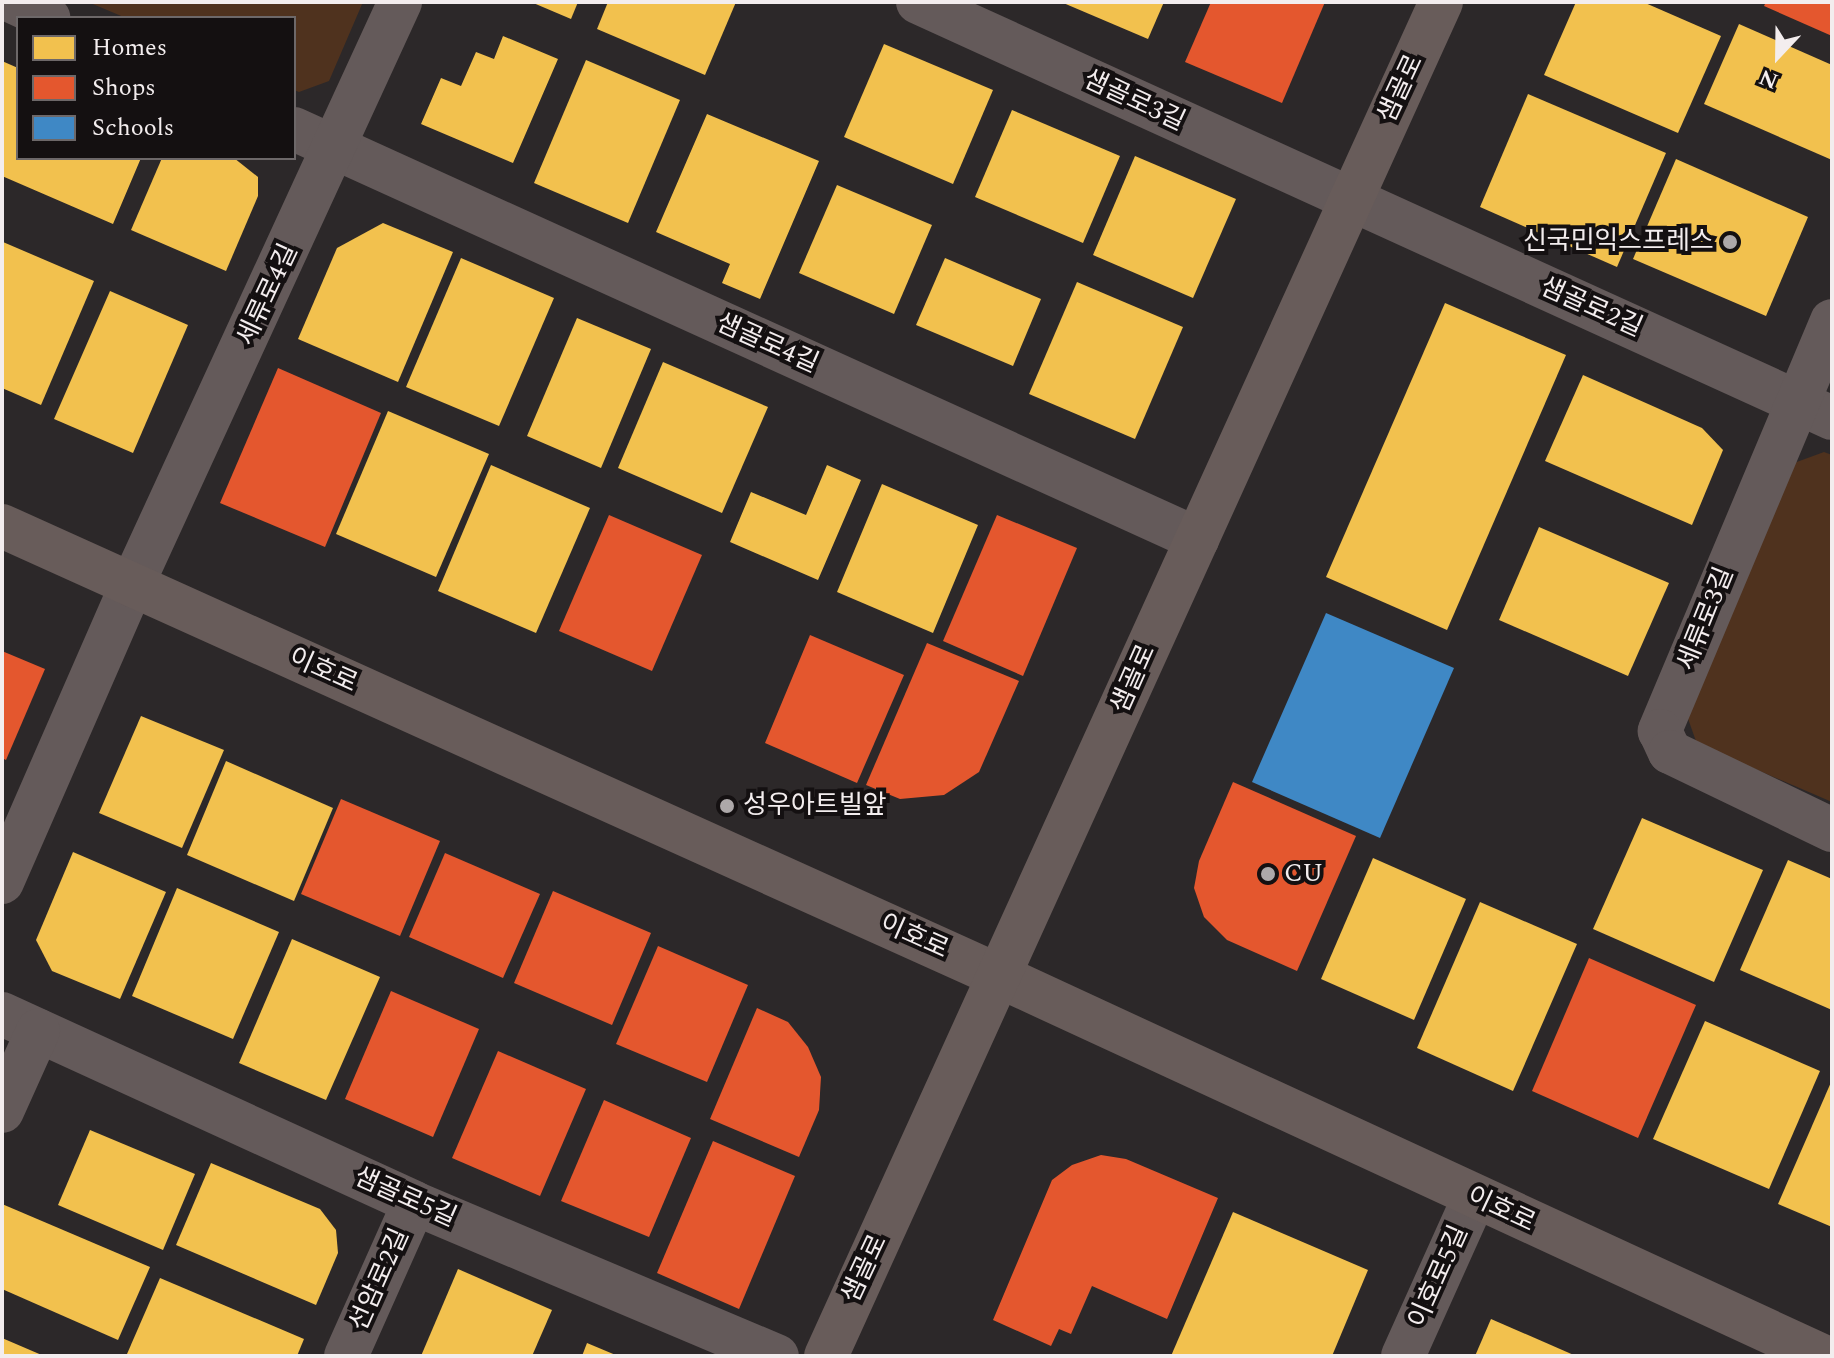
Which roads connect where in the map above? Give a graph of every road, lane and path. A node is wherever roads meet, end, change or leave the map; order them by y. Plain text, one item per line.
1 (14, 2) edge
2 (400, 2) edge
3 (918, 2) edge
4 (1441, 2) edge
5 (45, 16) edge
6 (296, 130) edge
7 (337, 148) junction
8 (1350, 200) junction
9 (1832, 321) edge
10 (1814, 409) edge
11 (2, 526) edge
12 (1197, 539) junction
13 (132, 585) junction
14 (1832, 830) edge
15 (2, 882) edge
16 (999, 976) junction
17 (20, 1023) edge
18 (2, 1111) edge
19 (1474, 1198) junction
20 (414, 1203) junction
21 (346, 1356) edge
22 (777, 1356) edge
23 (826, 1356) edge
24 (1403, 1356) edge
25 (1822, 1356) edge

1 - 5 street
2 - 7 street, 세류로4길
3 - 8 street, 샘골로3길
4 - 8 street, 샘골로
6 - 7 street, 샘골로4길
7 - 12 street, 샘골로4길
7 - 13 street, 세류로4길
8 - 10 street, 샘골로2길
8 - 12 street, 샘골로
9 - 10 street, 세류로3길
10 - 14 street, 세류로3길
11 - 13 street, 이호로
12 - 16 street, 샘골로
13 - 15 street, 세류로4길
13 - 16 street, 이호로
16 - 19 street, 이호로
16 - 23 street, 샘골로
17 - 18 street, 샘골로5길
17 - 20 street, 샘골로5길
19 - 24 street, 이호로5길
19 - 25 street, 이호로
20 - 21 street, 선암로2길
20 - 22 street, 샘골로5길

